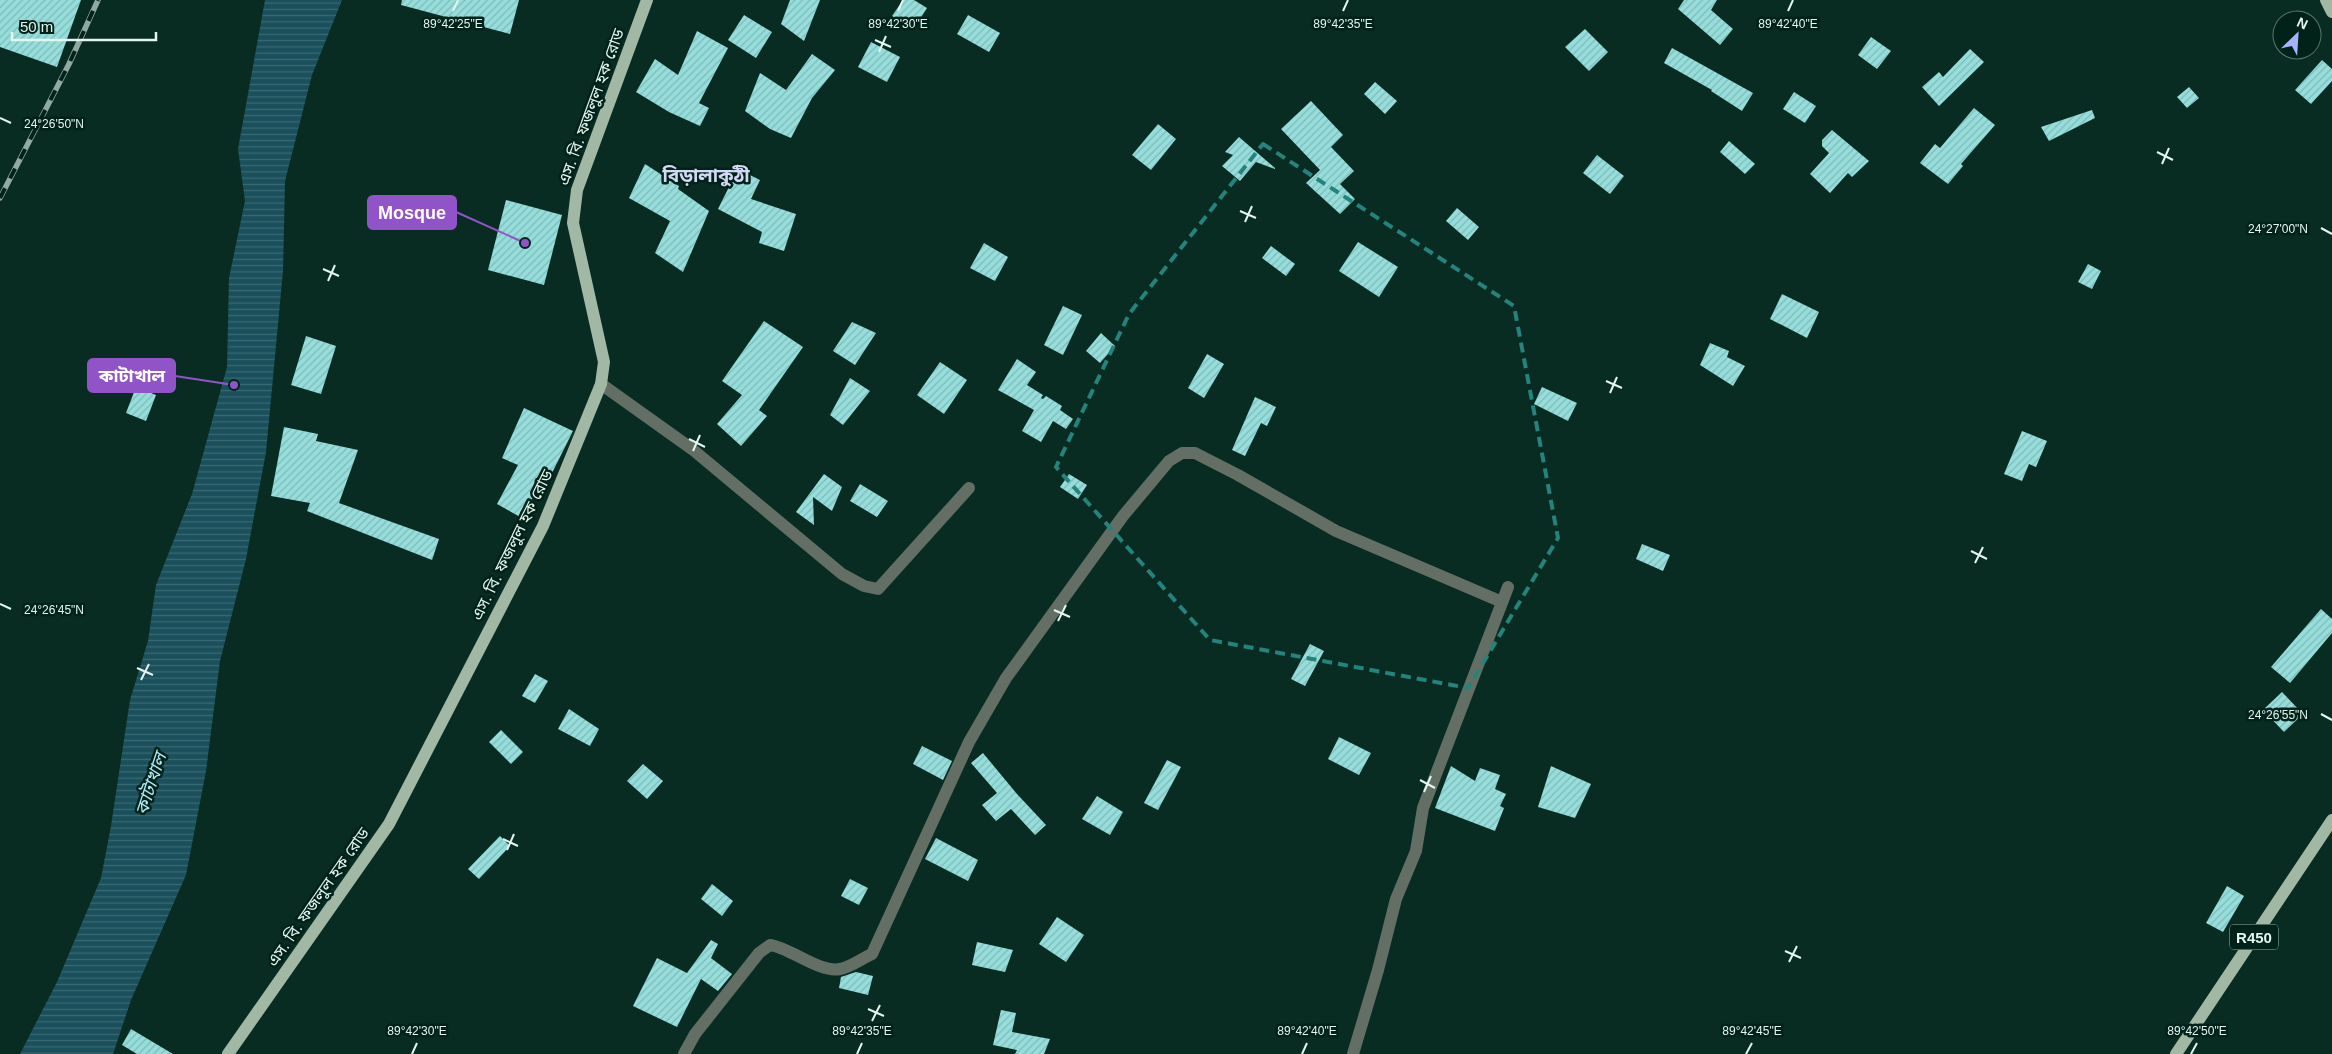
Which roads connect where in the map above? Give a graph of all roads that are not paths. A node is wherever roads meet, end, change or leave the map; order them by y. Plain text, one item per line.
1 (647, 0) edge
2 (2326, 0) edge
3 (2332, 12) edge
4 (601, 384) junction
5 (969, 488) dead end
6 (1508, 587) dead end
7 (1502, 602) junction
8 (2332, 820) edge
9 (228, 1054) edge
10 (684, 1054) edge
11 (1353, 1054) edge
12 (2176, 1054) edge

1 - 4 main road, এস. বি. ফজলুল হক রোড
2 - 3 main road
4 - 5 street
4 - 9 main road, এস. বি. ফজলুল হক রোড
6 - 7 street
7 - 10 street
7 - 11 street
8 - 12 main road, R450

